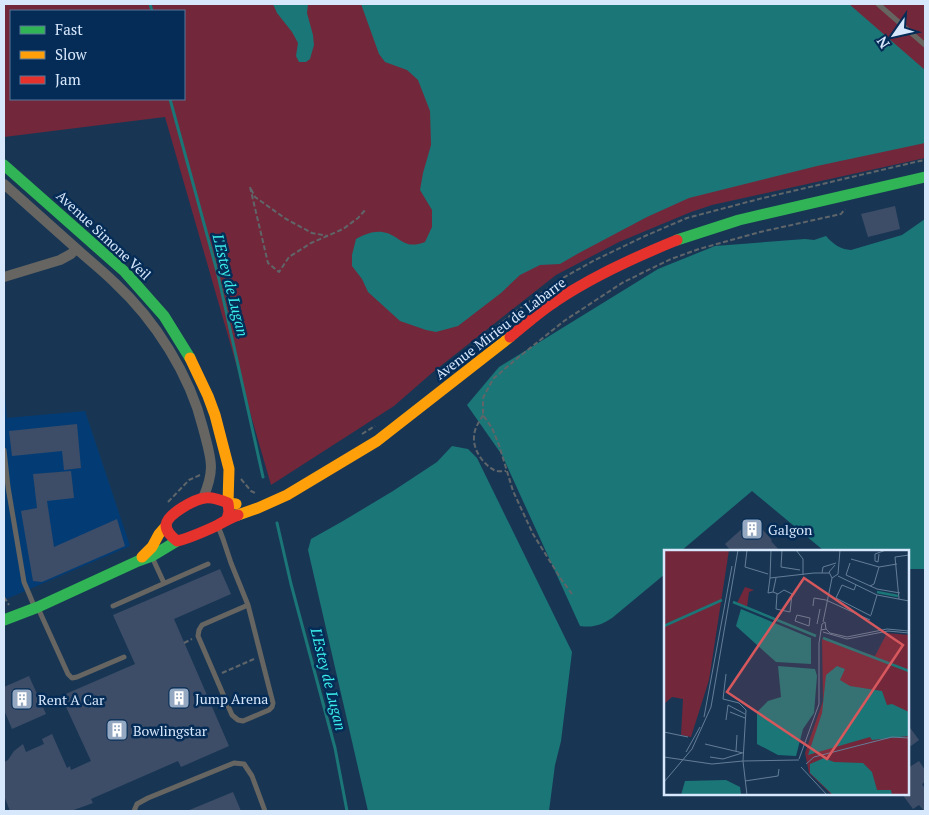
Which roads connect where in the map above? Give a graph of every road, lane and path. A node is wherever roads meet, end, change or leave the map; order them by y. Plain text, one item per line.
1 (878, 4) edge
2 (925, 45) edge
3 (4, 165) edge
4 (925, 177) edge
5 (4, 184) edge
6 (366, 209) dead end
7 (845, 209) dead end
8 (56, 211) junction
9 (47, 222) junction
10 (328, 236) junction
11 (76, 249) junction
12 (4, 277) edge
13 (180, 340) junction
14 (168, 347) junction
15 (483, 415) junction
16 (4, 450) edge
17 (507, 472) junction
18 (229, 473) junction
19 (211, 474) junction
20 (203, 498) junction
21 (166, 503) dead end
22 (228, 503) junction
23 (260, 503) junction
24 (222, 522) junction
25 (166, 526) junction
26 (177, 540) junction
27 (152, 556) junction
28 (138, 561) junction
29 (208, 564) dead end
30 (164, 583) junction
31 (572, 594) dead end
32 (4, 597) edge
33 (248, 605) junction
34 (113, 606) dead end
35 (4, 607) edge
36 (37, 608) junction
37 (4, 620) edge
38 (198, 636) junction
39 (184, 643) dead end
40 (261, 656) junction
41 (124, 657) dead end
42 (215, 676) junction
43 (134, 811) edge
44 (265, 811) edge

1 - 2 lane
3 - 8 main road, Avenue Simone Veil
4 - 23 main road, Avenue Mirieu de Labarre
5 - 9 street, Avenue Simone Veil
6 - 10 path
7 - 15 path
8 - 9 street
8 - 13 main road, Avenue Simone Veil
9 - 11 street, Avenue Simone Veil
10 - 10 path
11 - 12 street
11 - 14 street, Avenue Simone Veil
13 - 14 street
13 - 18 main road, Avenue Simone Veil
14 - 19 street, Avenue Simone Veil
15 - 17 path
15 - 17 path
16 - 36 lane
17 - 31 path
18 - 22 main road, Avenue Simone Veil
18 - 23 path
19 - 20 street, Avenue Simone Veil
19 - 21 path
20 - 22 main road
20 - 25 main road, Avenue Mirieu de Labarre
22 - 23 main road
22 - 24 main road
23 - 24 main road, Avenue Mirieu de Labarre
24 - 26 main road, Avenue Mirieu de Labarre
24 - 33 lane
25 - 26 main road
25 - 28 main road, Avenue Mirieu de Labarre
26 - 27 main road, Avenue Mirieu de Labarre
27 - 28 main road, Avenue Mirieu de Labarre
27 - 30 lane
28 - 36 main road, Avenue Mirieu de Labarre
29 - 30 lane
30 - 34 lane
32 - 35 path
33 - 38 lane
33 - 40 lane
36 - 37 main road, Avenue Mirieu de Labarre
36 - 41 lane
38 - 39 path
38 - 42 lane
40 - 42 path
40 - 42 lane
43 - 44 lane

